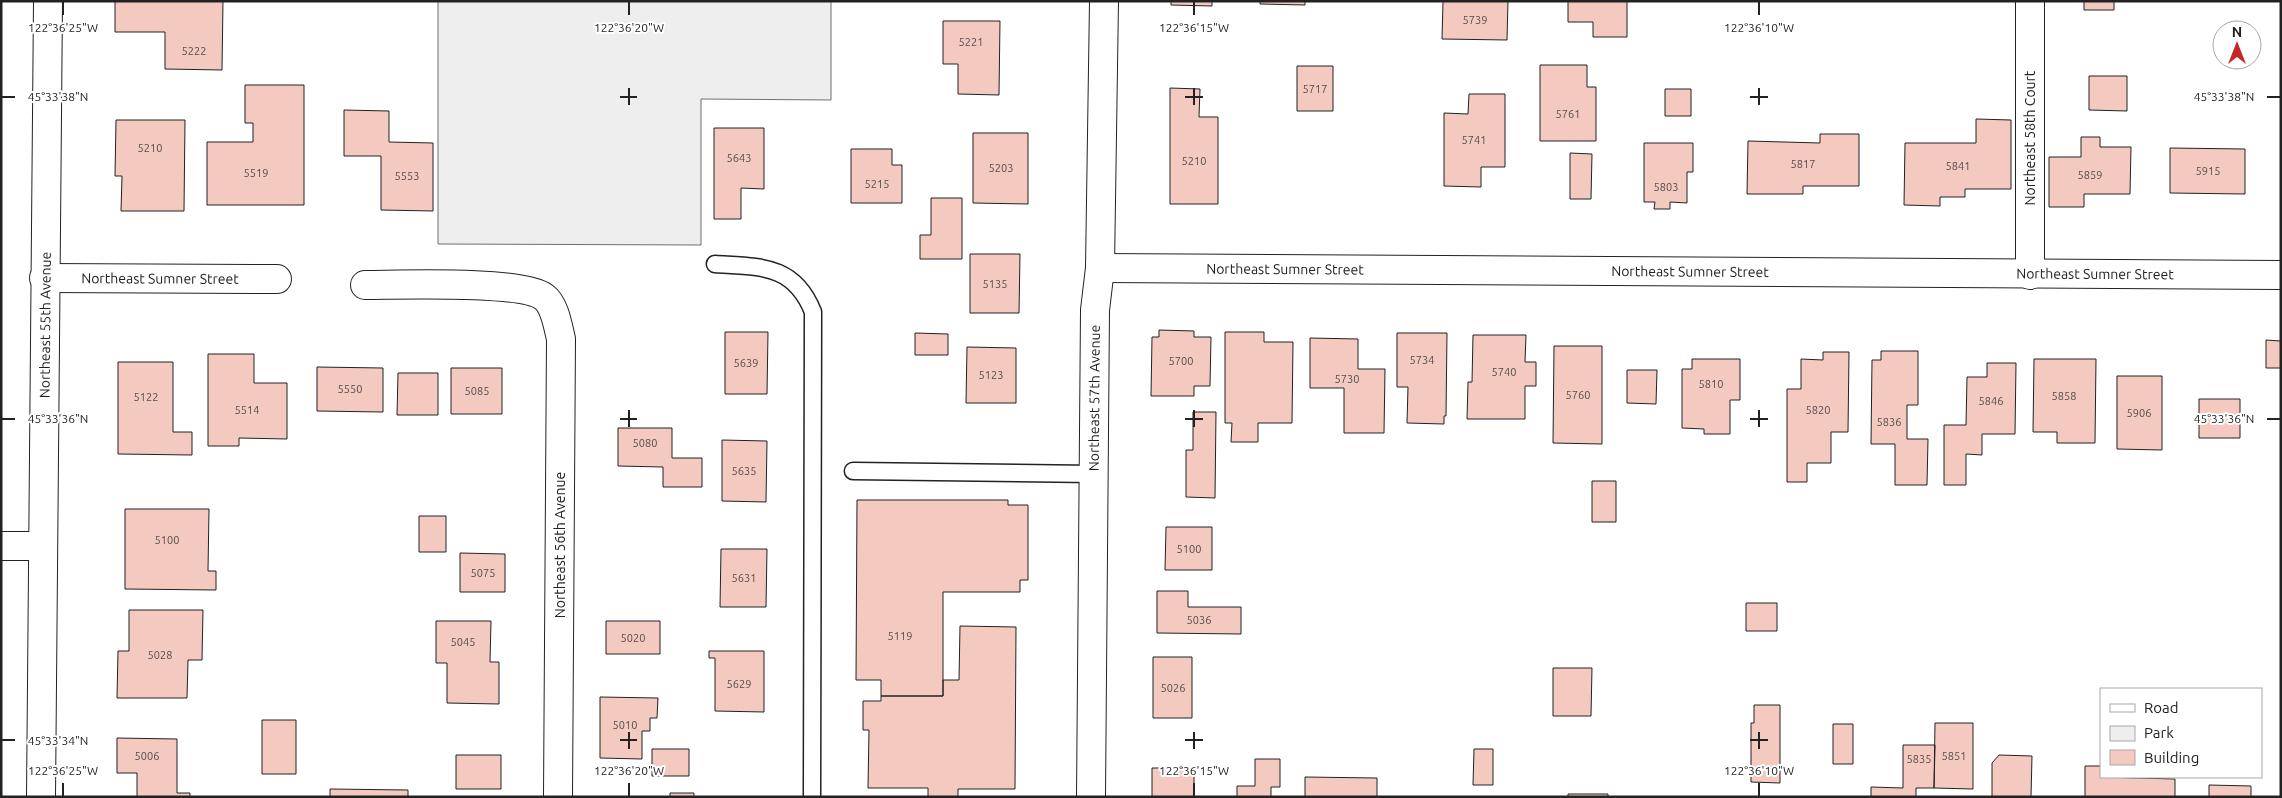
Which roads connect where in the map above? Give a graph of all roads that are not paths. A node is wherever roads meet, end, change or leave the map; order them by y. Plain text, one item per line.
1 (48, 1) edge
2 (1104, 1) edge
3 (2030, 1) edge
4 (716, 264) dead end
5 (1100, 268) junction
6 (2030, 275) junction
7 (2281, 276) edge
8 (44, 278) junction
9 (277, 280) dead end
10 (365, 285) dead end
11 (853, 471) dead end
12 (1094, 474) junction
13 (1, 546) edge
14 (42, 546) junction
15 (41, 797) edge
16 (558, 797) edge
17 (812, 797) edge
18 (1090, 797) edge

1 - 8 street, Northeast 55th Avenue
2 - 5 street, Northeast 57th Avenue
3 - 6 street, Northeast 58th Court
4 - 17 lane
5 - 6 street, Northeast Sumner Street
5 - 12 street, Northeast 57th Avenue
6 - 7 street, Northeast Sumner Street
8 - 9 street, Northeast Sumner Street
8 - 14 street, Northeast 55th Avenue
10 - 16 street, Northeast 56th Avenue
11 - 12 lane
12 - 18 street, Northeast 57th Avenue
13 - 14 street
14 - 15 street, Northeast 55th Avenue

